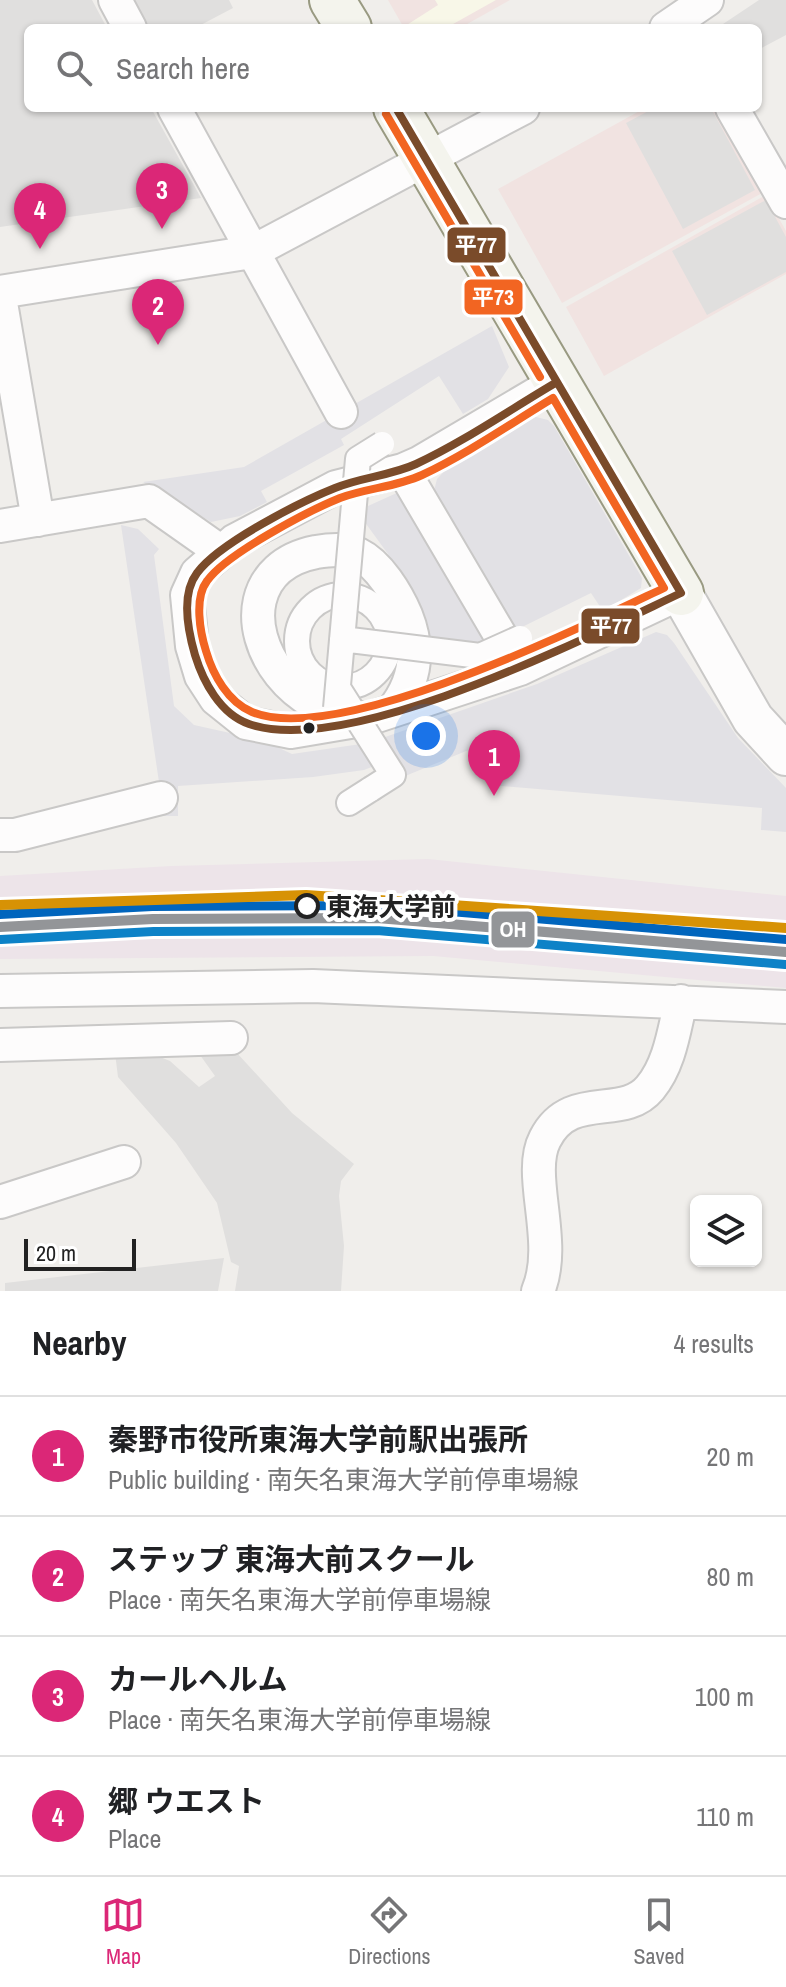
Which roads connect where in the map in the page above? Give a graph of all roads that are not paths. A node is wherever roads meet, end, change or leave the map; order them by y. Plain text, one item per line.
1 (115, 0) edge
2 (332, 0) edge
3 (707, 0) edge
4 (128, 24) edge
5 (347, 24) edge
6 (678, 24) edge
7 (176, 112) edge
8 (398, 112) edge
9 (515, 112) edge
10 (734, 112) edge
11 (426, 159) junction
12 (786, 202) edge
13 (252, 252) junction
14 (0, 294) edge
15 (558, 381) junction
16 (341, 412) dead end
17 (382, 444) dead end
18 (403, 470) junction
19 (38, 520) junction
20 (0, 526) edge
21 (220, 551) junction
22 (681, 593) junction
23 (346, 595) junction
24 (342, 639) junction
25 (390, 645) junction
26 (520, 654) junction
27 (337, 698) junction
28 (380, 715) junction
29 (786, 755) edge
30 (161, 798) dead end
31 (349, 803) dead end
32 (0, 835) edge
33 (0, 991) edge
34 (681, 1001) junction
35 (786, 1007) edge
36 (231, 1038) dead end
37 (0, 1045) edge
38 (124, 1162) dead end
39 (0, 1202) edge
40 (538, 1291) edge

1 - 4 street
2 - 5 main road
3 - 6 street
7 - 13 street
8 - 11 main road
9 - 11 street
10 - 12 street
11 - 13 street
11 - 15 main road
13 - 14 street
13 - 16 street
14 - 19 street
15 - 18 street
15 - 22 main road
17 - 23 street, bridge
18 - 21 street
18 - 26 street
19 - 20 street
19 - 21 street
21 - 28 street
22 - 26 street
22 - 29 street
23 - 24 street, bridge
23 - 25 street
23 - 27 street
24 - 25 street, bridge
24 - 27 street, bridge
25 - 26 street, bridge
25 - 27 street
26 - 28 street
27 - 31 street, bridge
28 - 28 street
30 - 32 street
33 - 34 street
34 - 35 street
34 - 40 street
36 - 37 street
38 - 39 street

